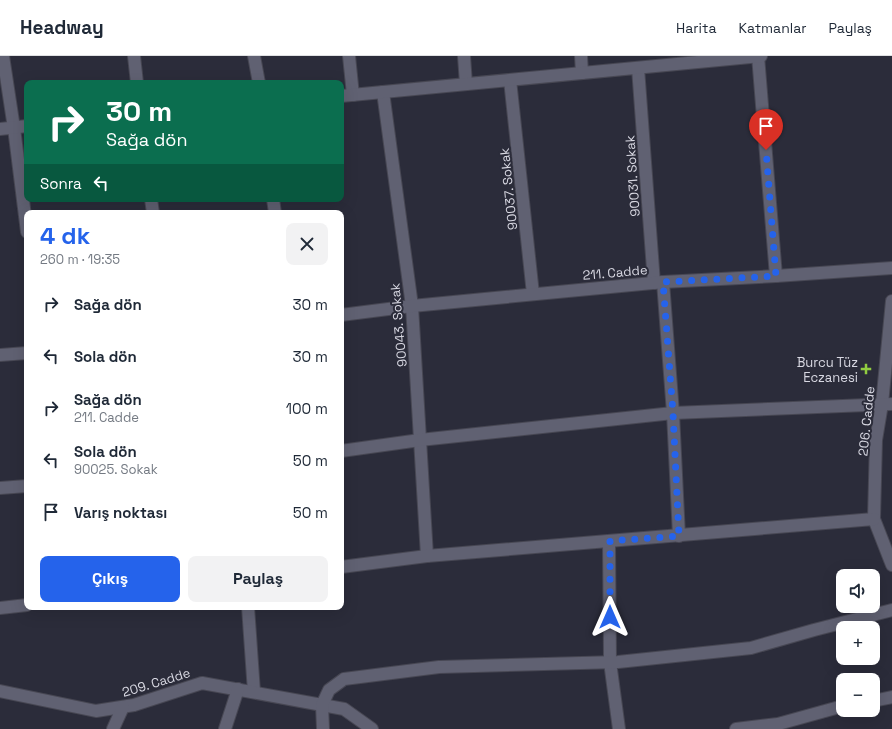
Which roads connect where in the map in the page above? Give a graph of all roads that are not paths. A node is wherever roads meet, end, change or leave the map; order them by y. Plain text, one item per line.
1 (3, 56) edge
2 (134, 56) edge
3 (254, 56) edge
4 (348, 56) edge
5 (464, 56) edge
6 (581, 56) edge
7 (758, 56) edge
8 (761, 56) edge
9 (702, 59) edge
10 (638, 68) junction
11 (582, 73) junction
12 (137, 80) edge
13 (258, 80) edge
14 (510, 80) junction
15 (466, 84) junction
16 (382, 92) junction
17 (353, 95) junction
18 (344, 96) edge
19 (24, 126) edge
20 (14, 128) junction
21 (0, 129) edge
22 (24, 210) edge
23 (892, 268) edge
24 (776, 276) junction
25 (659, 282) junction
26 (533, 294) junction
27 (892, 301) edge
28 (412, 306) junction
29 (344, 315) edge
30 (24, 353) edge
31 (0, 355) edge
32 (887, 404) edge
33 (673, 413) junction
34 (420, 440) junction
35 (344, 451) edge
36 (24, 486) edge
37 (0, 488) edge
38 (874, 519) junction
39 (679, 536) junction
40 (610, 541) junction
41 (427, 556) junction
42 (892, 563) edge
43 (344, 567) edge
44 (24, 605) edge
45 (0, 608) edge
46 (248, 610) edge
47 (892, 610) edge
48 (610, 662) junction
49 (238, 689) junction
50 (0, 691) edge
51 (254, 692) junction
52 (892, 697) edge
53 (880, 700) edge
54 (322, 705) junction
55 (123, 707) junction
56 (836, 708) edge
57 (113, 729) edge
58 (225, 729) edge
59 (323, 729) edge
60 (372, 729) edge
61 (619, 729) edge
62 (736, 729) edge

1 - 20 street
2 - 12 street
3 - 13 street
4 - 17 street
5 - 15 street
6 - 11 street
7 - 8 street
7 - 9 street
7 - 24 street
9 - 10 street
10 - 11 street
10 - 25 street, 90031. Sokak
11 - 14 street
14 - 15 street
14 - 26 street, 90037. Sokak
15 - 16 street
16 - 17 street
16 - 28 street, 90043. Sokak
17 - 18 street
19 - 20 street
20 - 21 street
20 - 22 street
23 - 24 street, 211. Cadde
24 - 25 street, 211. Cadde
25 - 26 street, 211. Cadde
25 - 33 street, 90031. Sokak
26 - 28 street, 211. Cadde
27 - 32 street, 206. Cadde
28 - 29 street, 211. Cadde
28 - 34 street, 90043. Sokak
30 - 31 street
32 - 33 street
32 - 38 street, 206. Cadde
33 - 34 street
33 - 39 street, 90031. Sokak
34 - 35 street
34 - 41 street, 90043. Sokak
36 - 37 street
38 - 39 street
38 - 42 street, 206. Cadde
39 - 40 street
40 - 41 street
40 - 48 street
41 - 43 street
44 - 45 street
46 - 51 street
47 - 48 street
48 - 54 street
48 - 61 street
49 - 51 street, 209. Cadde
49 - 55 street, 209. Cadde
49 - 58 street
50 - 55 street, 209. Cadde
51 - 54 street, 209. Cadde
52 - 53 street
54 - 59 street
54 - 60 street, 209. Cadde
55 - 57 street
56 - 62 street

